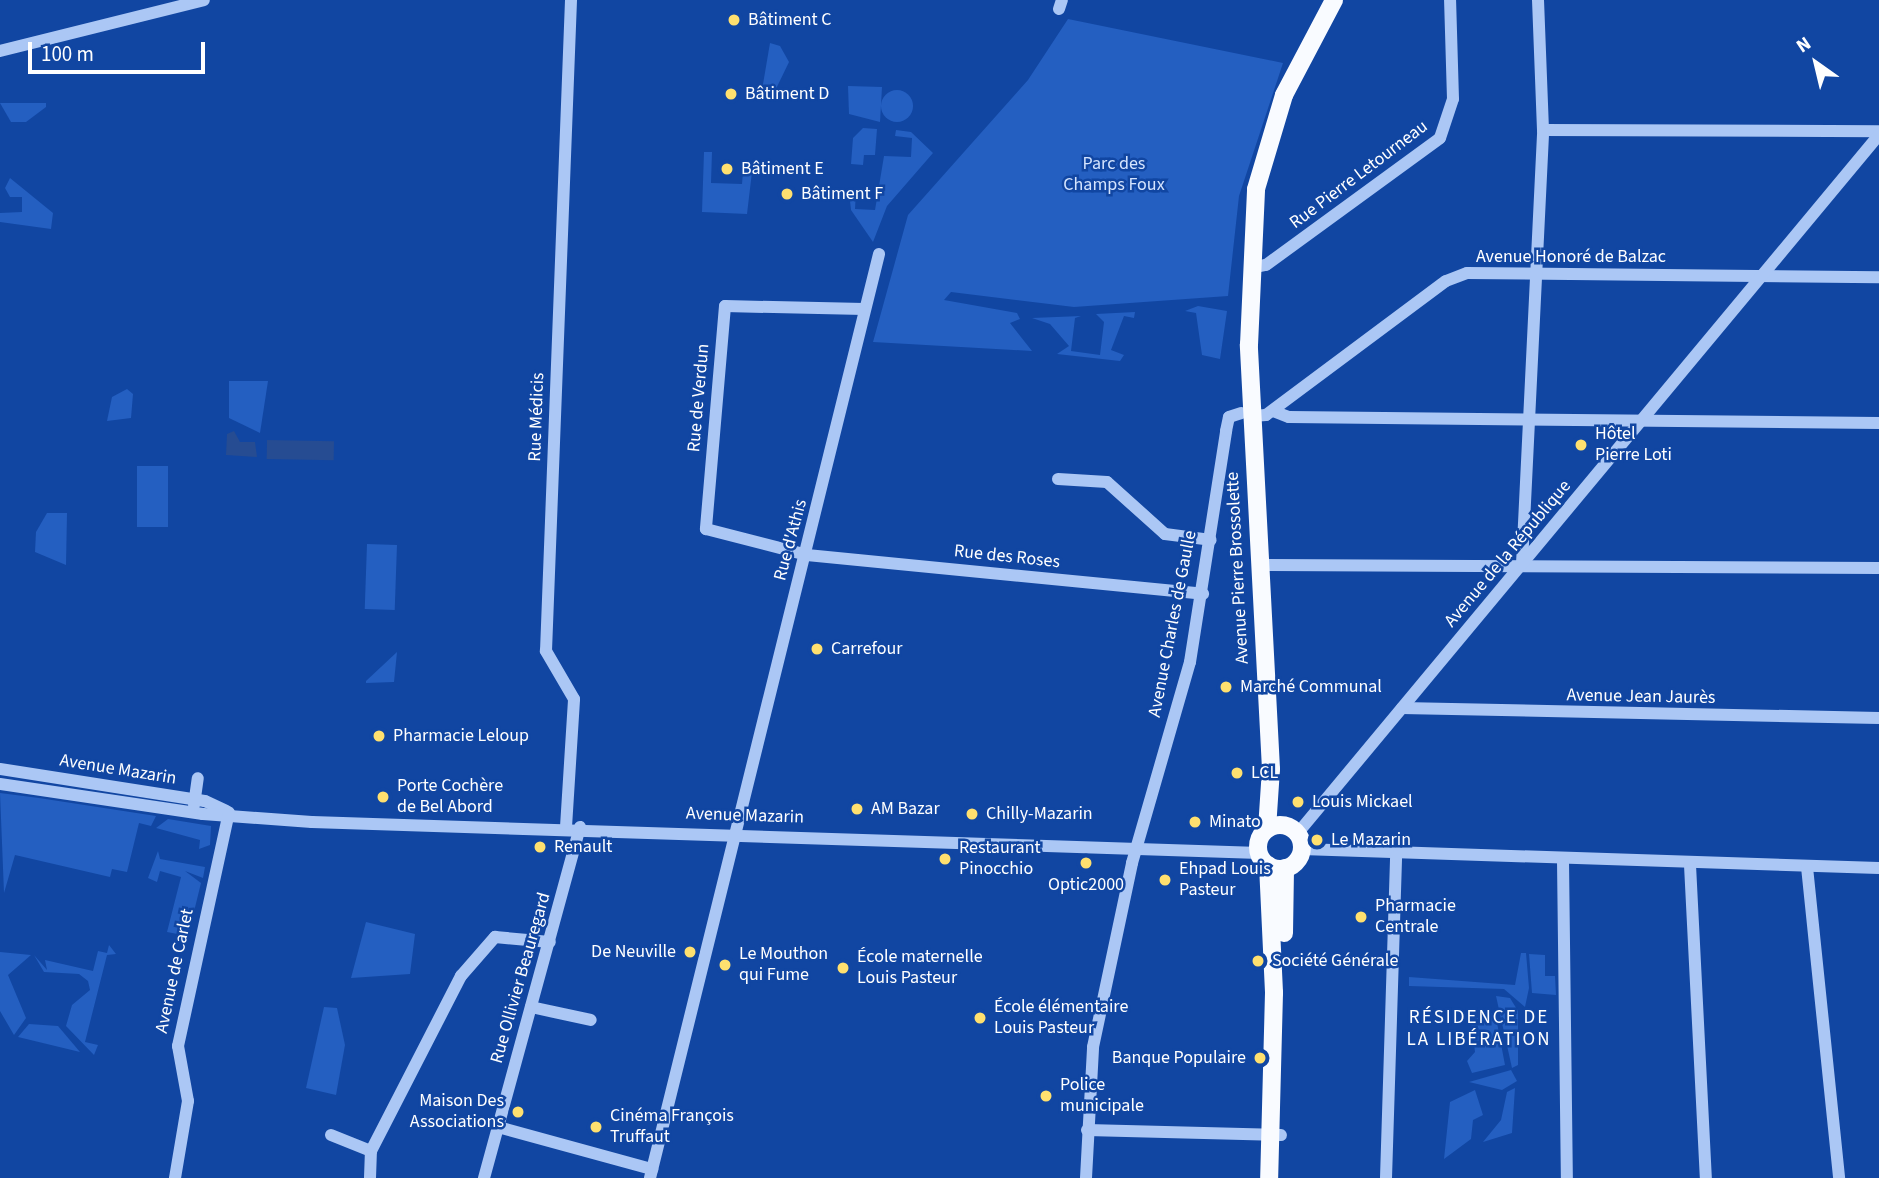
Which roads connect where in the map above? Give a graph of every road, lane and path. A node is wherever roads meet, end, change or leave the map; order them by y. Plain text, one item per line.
1 (204, 0) edge
2 (571, 0) edge
3 (1334, 0) edge
4 (1450, 0) edge
5 (1538, 0) edge
6 (0, 51) edge
7 (1543, 130) junction
8 (1879, 133) edge
9 (1259, 164) junction
10 (1244, 227) junction
11 (879, 254) dead end
12 (1250, 268) junction
13 (1536, 274) junction
14 (1763, 275) junction
15 (1879, 277) edge
16 (1237, 302) junction
17 (864, 309) junction
18 (1249, 330) junction
19 (1258, 414) junction
20 (1643, 420) junction
21 (1529, 421) junction
22 (1879, 423) edge
23 (1058, 480) dead end
24 (1211, 540) junction
25 (807, 555) junction
26 (1522, 564) junction
27 (1259, 565) junction
28 (1879, 568) edge
29 (1203, 594) junction
30 (1402, 708) junction
31 (1879, 718) edge
32 (0, 769) edge
33 (1271, 769) junction
34 (198, 778) dead end
35 (0, 784) edge
36 (194, 806) junction
37 (229, 813) junction
38 (566, 827) junction
39 (580, 827) junction
40 (1267, 829) junction
41 (737, 834) junction
42 (1297, 837) junction
43 (1138, 848) junction
44 (1396, 856) junction
45 (1563, 861) junction
46 (1271, 862) junction
47 (1689, 865) junction
48 (1807, 867) junction
49 (1879, 868) edge
50 (1273, 925) junction
51 (1284, 940) junction
52 (550, 942) junction
53 (531, 1007) junction
54 (592, 1020) dead end
55 (498, 1126) junction
56 (1087, 1130) junction
57 (331, 1135) dead end
58 (1276, 1135) junction
59 (371, 1151) junction
60 (651, 1173) edge
61 (174, 1178) edge
62 (370, 1178) edge
63 (484, 1178) edge
64 (1086, 1178) edge
65 (1269, 1178) edge
66 (1279, 1178) edge
67 (1386, 1178) edge
68 (1567, 1178) edge
69 (1706, 1178) edge
70 (1839, 1178) edge

1 - 6 street
2 - 38 street, Rue Médicis
3 - 9 main road
4 - 12 street, Rue Pierre Letourneau
5 - 7 street
7 - 8 street
7 - 13 street
8 - 14 street, Avenue de la République
9 - 10 main road
9 - 12 main road
10 - 12 main road
10 - 16 main road
11 - 17 street, Rue d'Athis
12 - 18 main road
13 - 14 street, Avenue Honoré de Balzac
13 - 19 street, Avenue Honoré de Balzac
13 - 21 street
14 - 15 street, Avenue Honoré de Balzac
14 - 20 street, Avenue de la République
16 - 18 main road
16 - 19 main road
17 - 25 street, Rue d'Athis
17 - 25 street, Rue de Verdun
18 - 19 main road, Avenue Pierre Brossolette
19 - 21 street
19 - 24 street, Avenue Charles de Gaulle
19 - 27 main road, Avenue Pierre Brossolette
20 - 21 street
20 - 22 street
20 - 26 street, Avenue de la République
21 - 26 street
23 - 24 street
24 - 29 street, Avenue Charles de Gaulle
25 - 29 street, Rue des Roses
25 - 41 street, Rue d'Athis
26 - 27 street
26 - 28 street
26 - 30 street, Avenue de la République
27 - 33 main road, Avenue Pierre Brossolette
29 - 43 street, Avenue Charles de Gaulle
30 - 31 street, Avenue Jean Jaurès
30 - 42 street, Avenue de la République
32 - 36 street, Avenue Mazarin
33 - 40 main road, Avenue Pierre Brossolette
33 - 42 main road, Avenue Pierre Brossolette
34 - 36 street
35 - 36 street, Avenue Mazarin
36 - 37 street, Avenue Mazarin
37 - 38 street, Avenue Mazarin
37 - 61 street, Avenue de Carlet
38 - 39 street, Avenue Mazarin
39 - 41 street, Avenue Mazarin
39 - 52 street, Rue Ollivier Beauregard
40 - 42 main road
40 - 46 main road, Avenue Pierre Brossolette
41 - 43 street, Avenue Mazarin
41 - 60 street, Rue d'Athis
42 - 44 street
42 - 46 main road
43 - 46 street, Avenue Mazarin
43 - 56 street, Avenue Charles de Gaulle
44 - 45 street
44 - 67 street
45 - 47 street
45 - 68 street
46 - 50 main road
46 - 51 main road
47 - 48 street
47 - 69 street
48 - 49 street
48 - 70 street
50 - 51 main road
50 - 58 main road
51 - 58 main road
52 - 53 street, Rue Ollivier Beauregard
52 - 59 street
53 - 54 street
53 - 55 street, Rue Ollivier Beauregard
55 - 60 street
55 - 63 street, Rue Ollivier Beauregard
56 - 58 street
56 - 64 street, Avenue Charles de Gaulle
57 - 59 street
58 - 65 main road
58 - 66 main road
59 - 62 street

